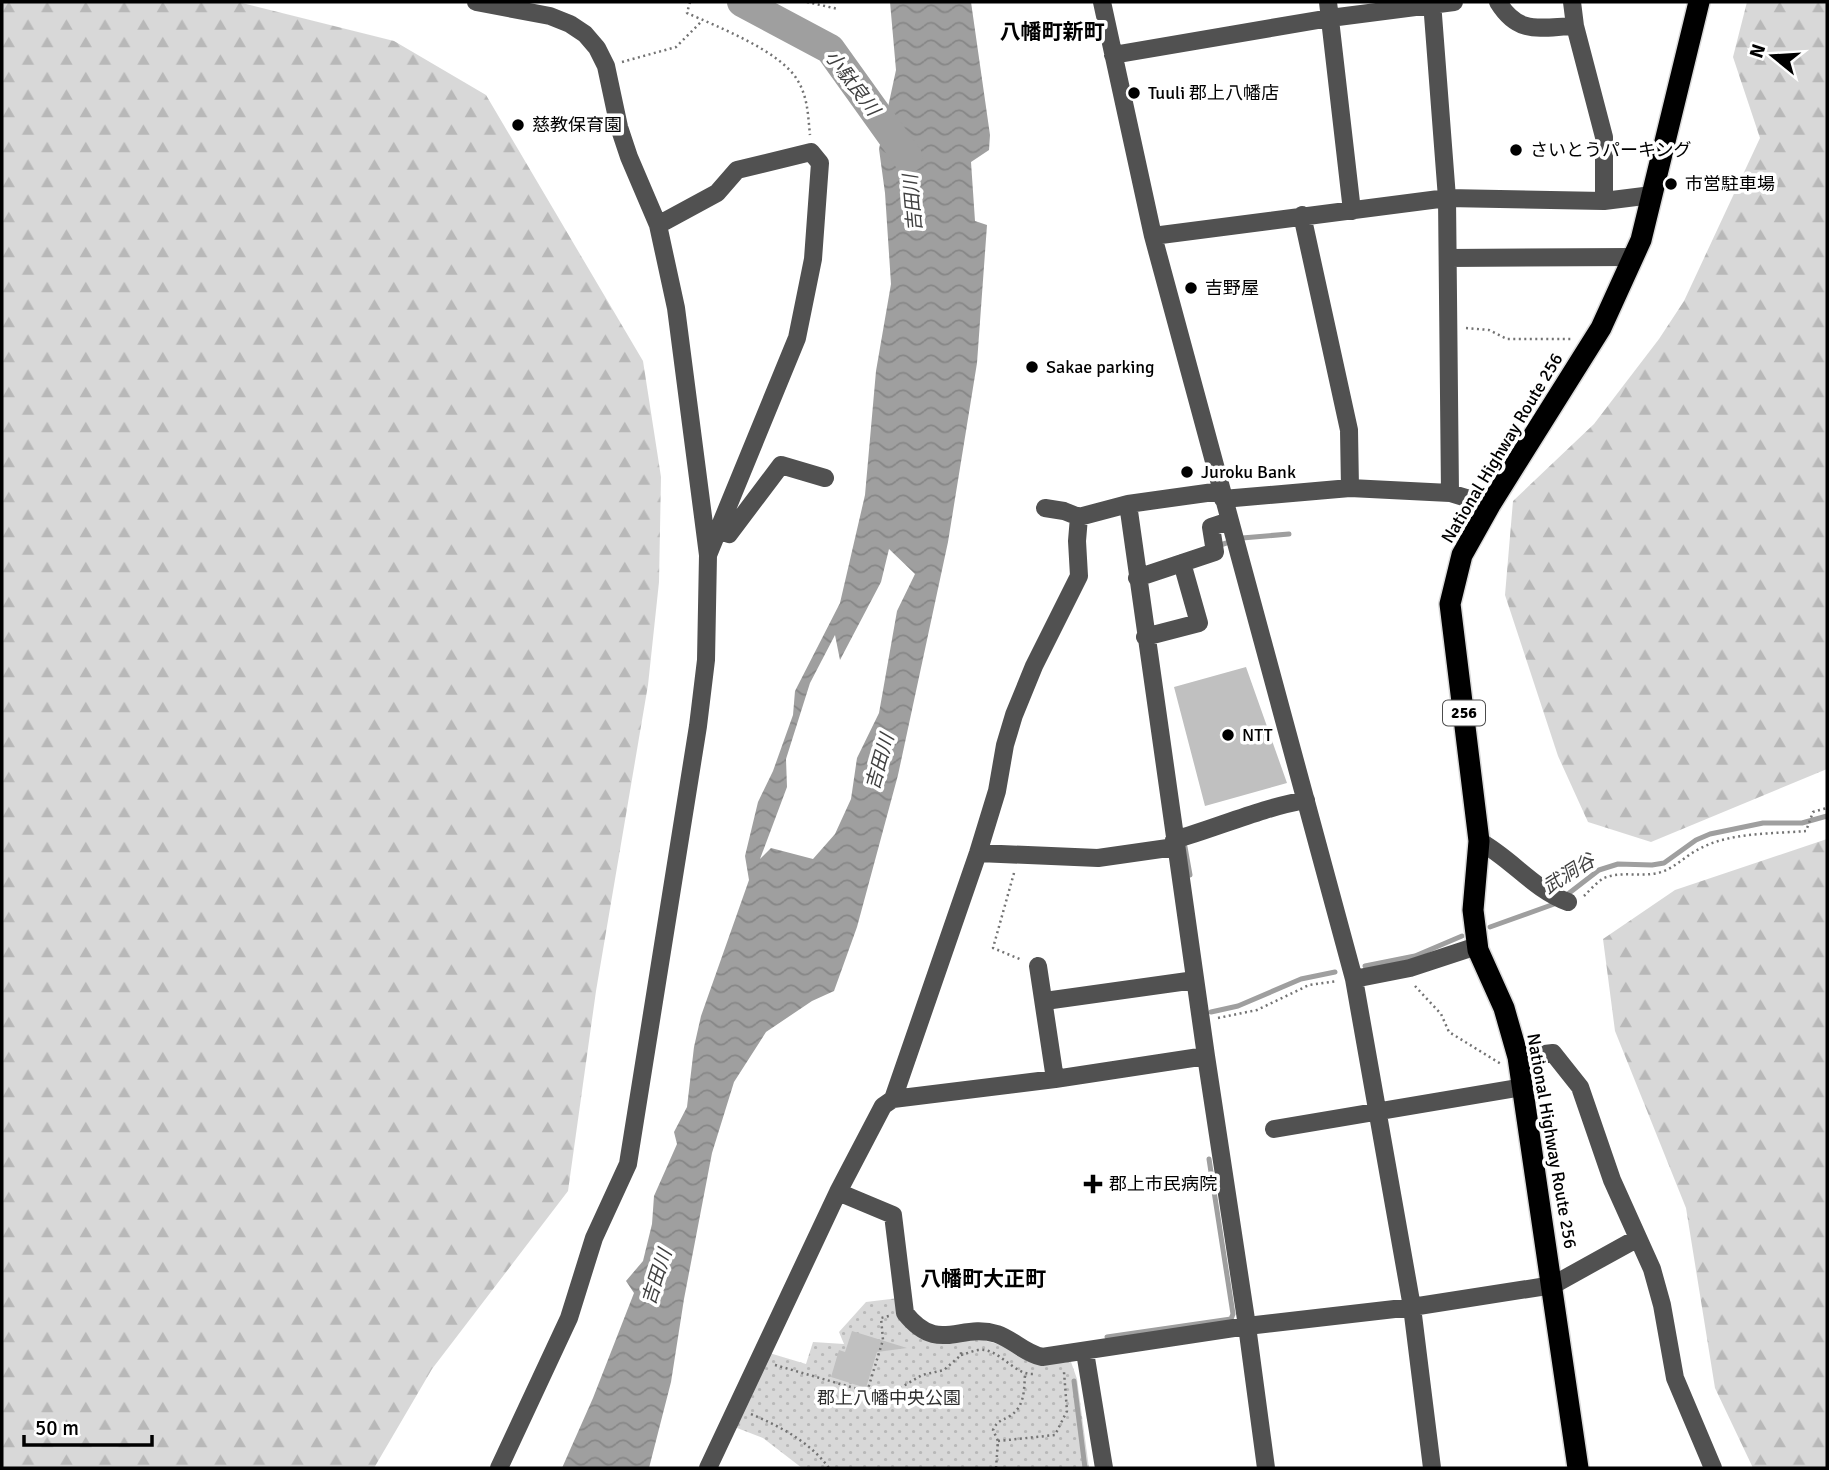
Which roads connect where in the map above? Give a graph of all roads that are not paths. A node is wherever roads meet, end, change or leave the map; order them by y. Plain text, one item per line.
1 (476, 2) edge
2 (1102, 2) edge
3 (1454, 2) edge
4 (1498, 2) edge
5 (1572, 2) edge
6 (1699, 2) edge
7 (1432, 4) edge
8 (1329, 10) edge
9 (1576, 26) junction
10 (1113, 55) junction
11 (1653, 195) junction
12 (1447, 198) junction
13 (1604, 201) junction
14 (1352, 211) junction
15 (1302, 215) junction
16 (658, 225) junction
17 (1153, 236) junction
18 (1633, 257) junction
19 (1448, 258) junction
20 (825, 478) dead end
21 (1350, 488) junction
22 (1450, 493) junction
23 (1222, 495) junction
24 (1128, 504) junction
25 (1490, 505) junction
26 (1045, 508) dead end
27 (1079, 517) junction
28 (1229, 521) junction
29 (718, 530) junction
30 (708, 555) junction
31 (1182, 563) junction
32 (1137, 578) junction
33 (1145, 636) junction
34 (1307, 800) junction
35 (1479, 841) junction
36 (1175, 843) junction
37 (978, 853) junction
38 (1568, 902) road end
39 (1478, 946) junction
40 (1038, 966) road end
41 (1354, 979) junction
42 (1195, 980) junction
43 (1045, 1001) junction
44 (1206, 1056) junction
45 (1521, 1073) junction
46 (1055, 1079) junction
47 (893, 1099) junction
48 (1379, 1112) junction
49 (1274, 1129) dead end
50 (838, 1192) junction
51 (1639, 1238) junction
52 (1553, 1284) junction
53 (1412, 1307) junction
54 (1247, 1326) junction
55 (1085, 1352) junction
56 (499, 1468) edge
57 (708, 1468) edge
58 (1104, 1468) edge
59 (1266, 1468) edge
60 (1432, 1468) edge
61 (1578, 1468) edge
62 (1713, 1468) edge

1 - 16 street
2 - 10 street
3 - 7 street
4 - 9 street
5 - 9 street
6 - 11 highway, National Highway Route 256 / 256
7 - 8 street
7 - 12 street
8 - 10 street
8 - 14 street
9 - 13 street
10 - 17 street
11 - 13 street
11 - 18 highway, National Highway Route 256 / 256
12 - 13 street
12 - 14 street
12 - 19 street
14 - 15 street
15 - 17 street
15 - 21 street
16 - 29 street
16 - 30 street
17 - 23 street
18 - 19 street
18 - 25 highway, National Highway Route 256 / 256
19 - 22 street
20 - 29 street
21 - 22 street
21 - 23 street
22 - 25 street
23 - 24 street
23 - 28 street
24 - 27 street
24 - 32 street
25 - 35 highway, National Highway Route 256 / 256
26 - 27 street
27 - 37 street
28 - 31 street
28 - 34 street
29 - 30 street
30 - 56 street
31 - 32 street
31 - 33 street
32 - 33 street
33 - 36 street
34 - 36 street
34 - 41 street
35 - 38 street
35 - 39 highway, National Highway Route 256 / 256
36 - 37 street
36 - 42 street
37 - 47 street
39 - 41 street
39 - 45 highway, National Highway Route 256 / 256
40 - 43 street
41 - 48 street
42 - 43 street
42 - 44 street
43 - 46 street
44 - 46 street
44 - 54 street
45 - 48 street
45 - 51 street
45 - 52 highway, National Highway Route 256 / 256
46 - 47 street
47 - 50 street
48 - 49 street
48 - 53 street
50 - 55 street
50 - 57 street
51 - 52 street
51 - 62 street
52 - 53 street
52 - 61 highway, National Highway Route 256 / 256
53 - 54 street
53 - 60 street
54 - 55 street
54 - 59 street
55 - 58 street

